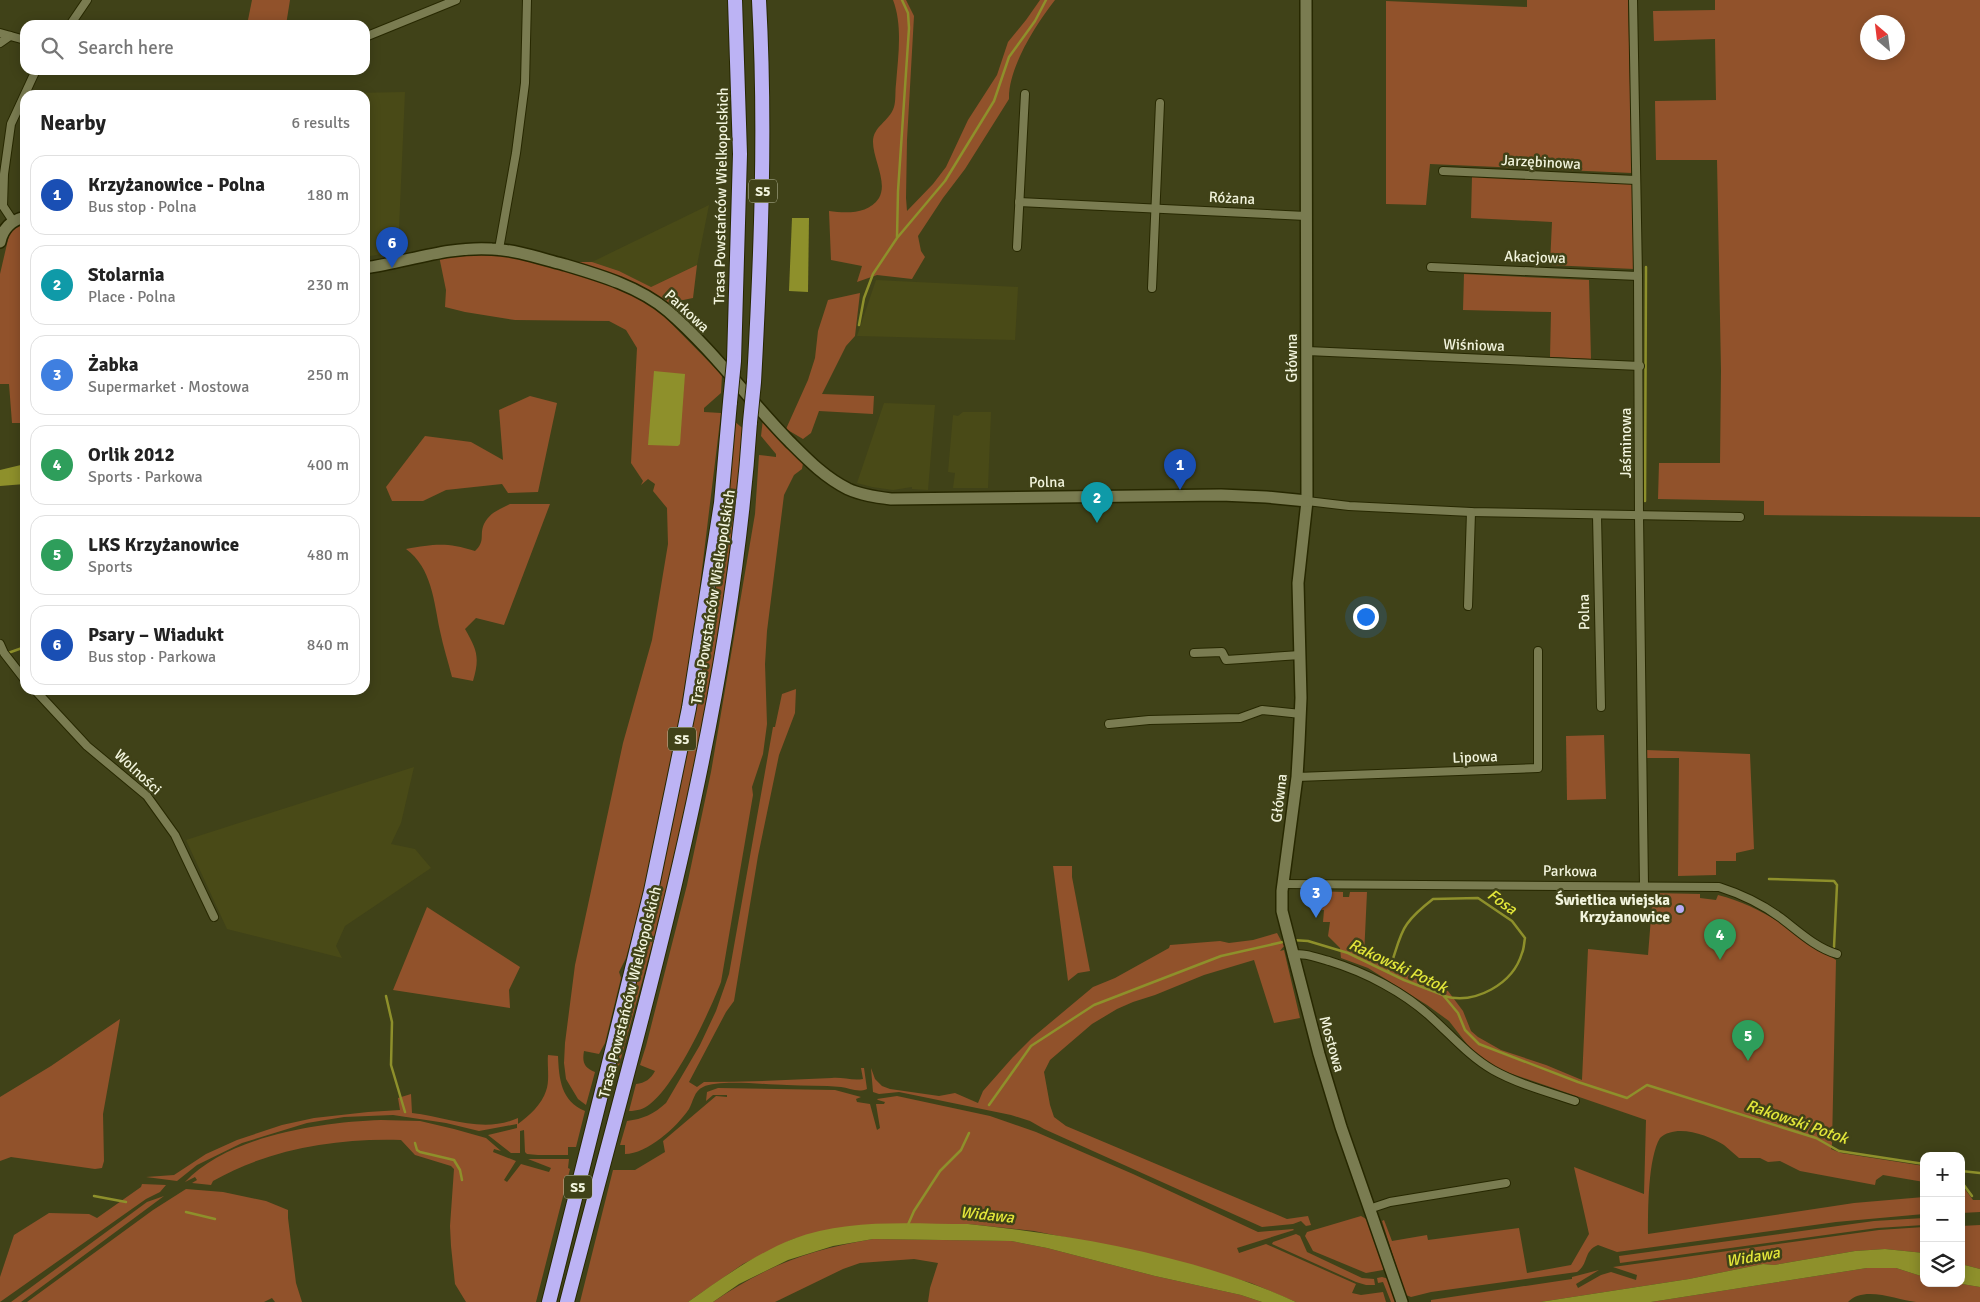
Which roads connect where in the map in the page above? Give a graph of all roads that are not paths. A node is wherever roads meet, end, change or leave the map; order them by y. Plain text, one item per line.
1 (87, 0) edge
2 (456, 0) edge
3 (527, 0) edge
4 (735, 0) edge
5 (759, 0) edge
6 (1306, 0) edge
7 (1633, 0) edge
8 (73, 20) edge
9 (0, 33) edge
10 (370, 34) edge
11 (10, 36) junction
12 (20, 39) edge
13 (0, 43) edge
14 (34, 75) edge
15 (27, 90) edge
16 (1024, 94) dead end
17 (1160, 103) dead end
18 (20, 105) edge
19 (1444, 171) dead end
20 (1636, 180) junction
21 (1019, 202) junction
22 (1156, 208) junction
23 (1306, 216) junction
24 (20, 219) edge
25 (13, 221) junction
26 (0, 242) edge
27 (1017, 247) dead end
28 (499, 249) junction
29 (370, 267) edge
30 (1431, 267) dead end
31 (1638, 276) junction
32 (1152, 288) dead end
33 (1307, 352) junction
34 (1640, 366) junction
35 (790, 442) joint
36 (1307, 501) junction
37 (1471, 512) junction
38 (1597, 515) junction
39 (1639, 516) junction
40 (1740, 517) dead end
41 (1468, 606) dead end
42 (0, 644) edge
43 (1538, 651) dead end
44 (1194, 653) dead end
45 (1300, 655) junction
46 (20, 674) edge
47 (40, 695) edge
48 (1601, 707) dead end
49 (1301, 714) junction
50 (1110, 724) dead end
51 (1297, 777) junction
52 (1283, 884) junction
53 (1644, 886) junction
54 (214, 917) dead end
55 (1291, 951) junction
56 (1837, 954) dead end
57 (1575, 1101) dead end
58 (1506, 1183) dead end
59 (1369, 1209) junction
60 (549, 1302) edge
61 (567, 1302) edge
62 (1402, 1302) edge

1 - 8 street
2 - 10 street
3 - 28 street
4 - 60 highway, Trasa Powstańców Wielkopolskich / S5, bridge
5 - 61 highway, Trasa Powstańców Wielkopolskich / S5, bridge
6 - 23 street, Główna
7 - 20 street, Jaśminowa
9 - 11 street
11 - 12 street
11 - 13 street
14 - 15 street
16 - 21 street
17 - 22 street
18 - 25 street
19 - 20 street, Jarzębinowa
20 - 31 street, Jaśminowa
21 - 22 street, Różana
21 - 27 street
22 - 23 street, Różana
22 - 32 street
23 - 33 street, Główna
24 - 25 street
25 - 26 street
28 - 29 street, Parkowa
28 - 35 street, Parkowa
30 - 31 street, Akacjowa
31 - 34 street, Jaśminowa
33 - 34 street, Wiśniowa
33 - 36 street, Główna
34 - 39 street, Jaśminowa
35 - 36 street, Polna
36 - 37 street, Polna
36 - 45 street, Główna
37 - 38 street, Polna
37 - 41 street
38 - 39 street, Polna
38 - 48 street, Polna
39 - 40 street, Polna
39 - 53 street, Jaśminowa
42 - 46 street
43 - 51 street, Lipowa
44 - 45 street
45 - 49 street, Główna
47 - 54 street, Wolności
49 - 50 street
49 - 51 street, Główna
51 - 52 street, Główna
52 - 53 street, Parkowa
52 - 55 street, Mostowa
53 - 56 street, Parkowa
55 - 57 street
55 - 59 street, Mostowa
58 - 59 street
59 - 62 street, Mostowa

